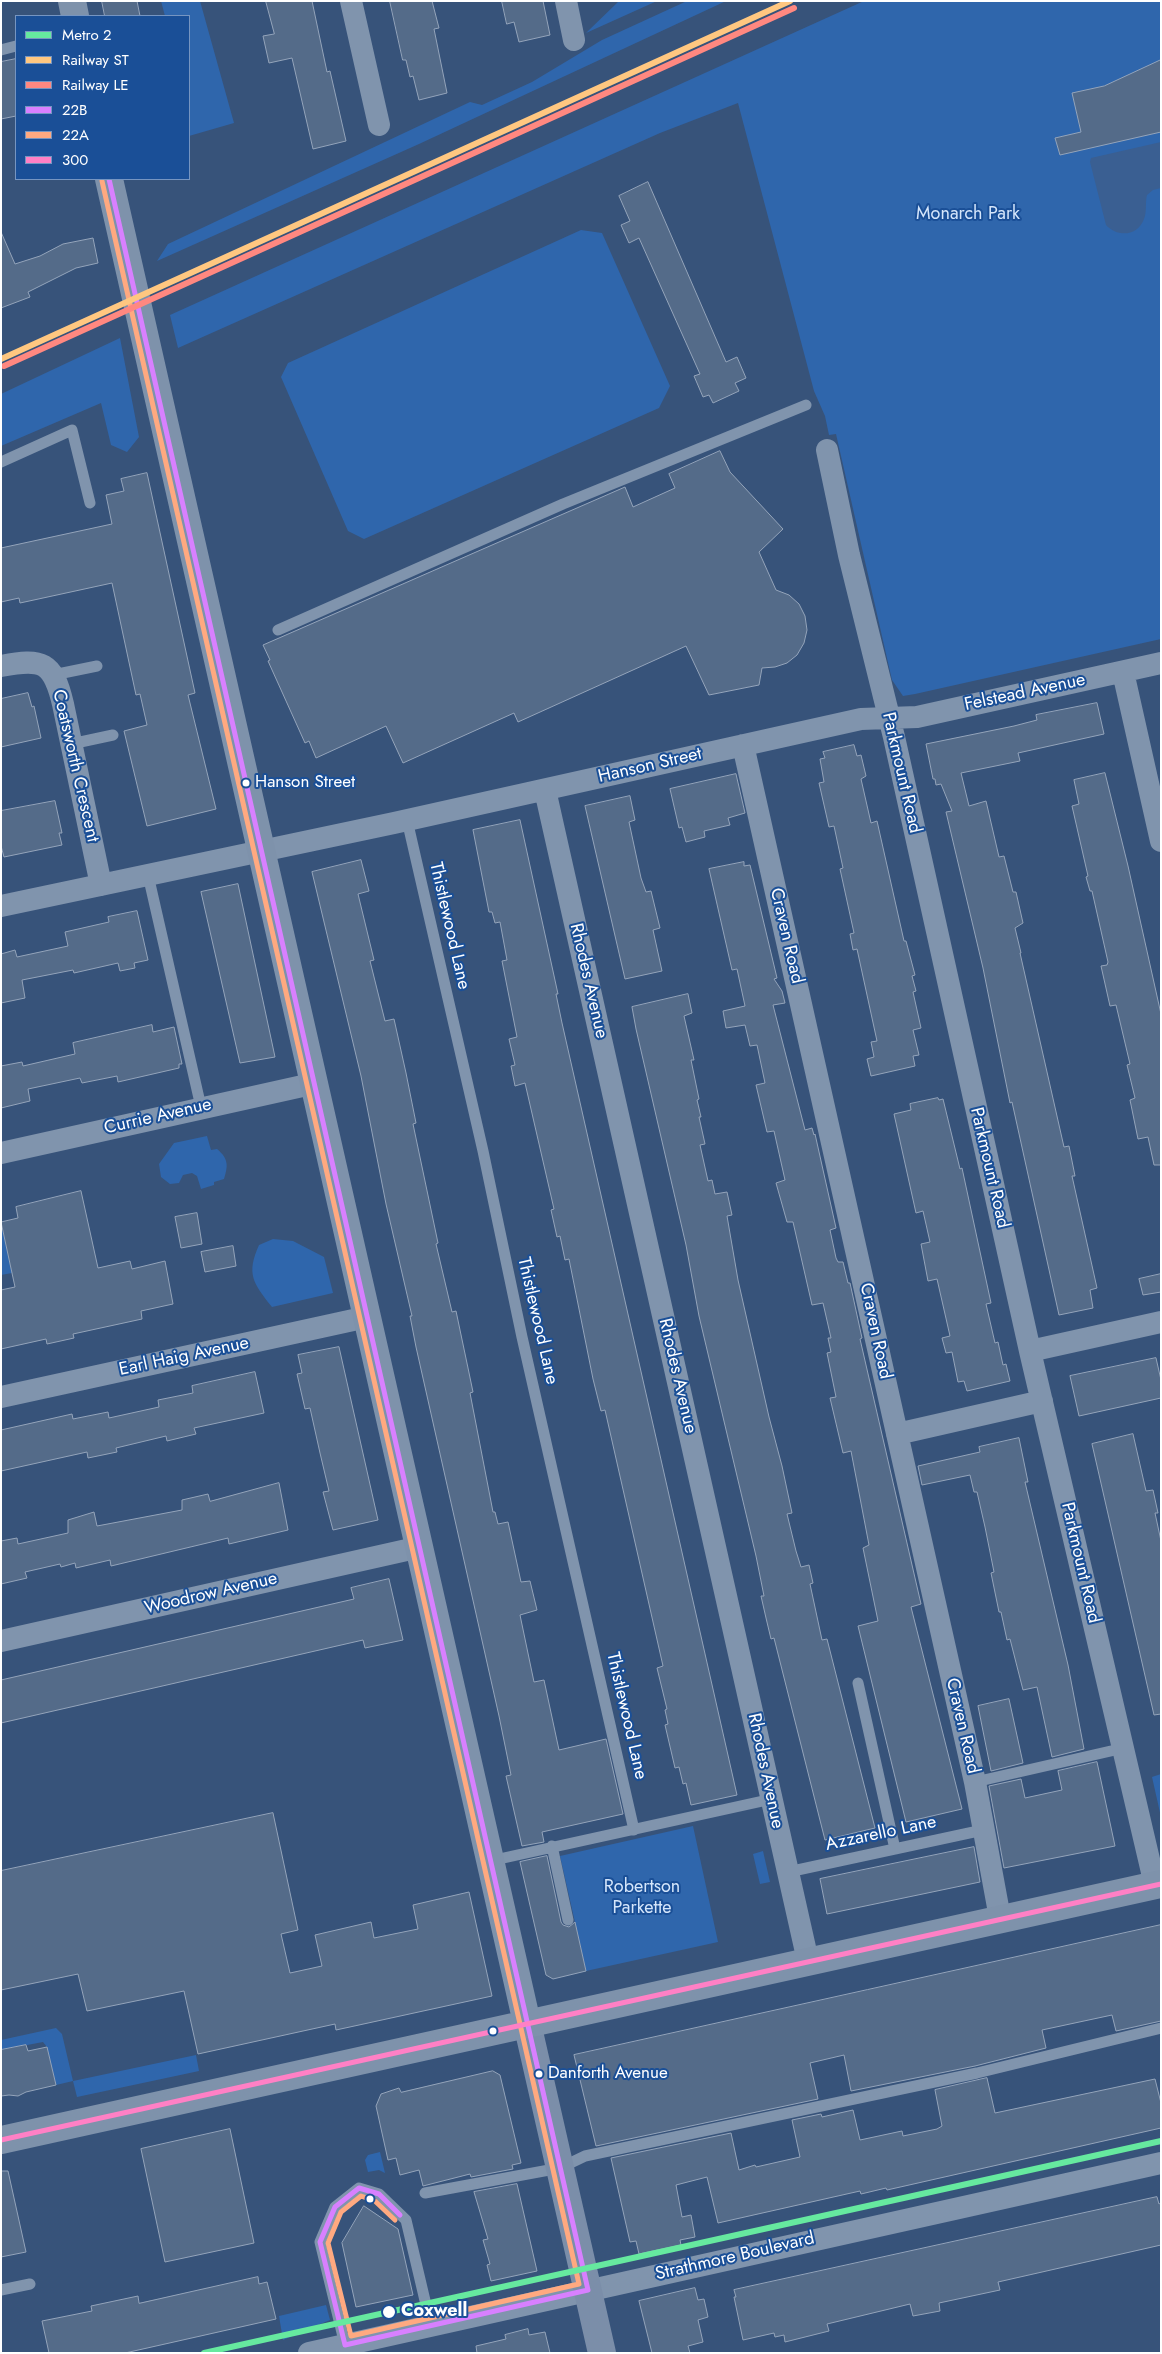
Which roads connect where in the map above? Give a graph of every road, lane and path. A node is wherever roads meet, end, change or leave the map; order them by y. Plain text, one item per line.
1 (72, 1) edge
2 (351, 1) edge
3 (566, 1) edge
4 (75, 15) edge
5 (574, 40) dead end
6 (15, 46) edge
7 (1, 50) edge
8 (379, 125) dead end
9 (110, 180) edge
10 (806, 405) dead end
11 (827, 450) dead end
12 (1, 462) edge
13 (90, 503) dead end
14 (278, 630) dead end
15 (1161, 664) edge
16 (1, 666) edge
17 (97, 666) dead end
18 (1122, 672) junction
19 (54, 675) junction
20 (889, 717) junction
21 (113, 735) dead end
22 (71, 744) junction
23 (743, 745) junction
24 (545, 790) junction
25 (407, 820) junction
26 (1161, 841) edge
27 (263, 851) junction
28 (148, 875) junction
29 (102, 885) junction
30 (1, 906) edge
31 (316, 1083) junction
32 (201, 1107) junction
33 (1, 1153) edge
34 (367, 1317) junction
35 (1161, 1322) edge
36 (1030, 1351) junction
37 (1, 1397) edge
38 (1042, 1401) junction
39 (897, 1434) junction
40 (420, 1547) junction
41 (1, 1641) edge
42 (858, 1683) dead end
43 (1124, 1748) junction
44 (975, 1782) junction
45 (772, 1799) junction
46 (634, 1830) junction
47 (983, 1830) junction
48 (552, 1846) junction
49 (895, 1849) junction
50 (490, 1861) junction
51 (788, 1872) junction
52 (1158, 1884) edge
53 (1000, 1918) junction
54 (568, 1920) dead end
55 (808, 1962) junction
56 (527, 2023) junction
57 (1161, 2028) edge
58 (1, 2140) edge
59 (1161, 2163) edge
60 (560, 2168) junction
61 (425, 2193) dead end
62 (30, 2284) dead end
63 (1, 2290) edge
64 (588, 2290) junction
65 (431, 2326) junction
66 (345, 2345) junction
67 (310, 2353) edge
68 (602, 2353) edge

1 - 4 main road
2 - 8 street
3 - 5 street
6 - 7 lane
9 - 27 main road
10 - 14 lane
11 - 20 street, Parkmount Road
12 - 13 lane
15 - 18 street, Felstead Avenue
16 - 19 street, Coatsworth Crescent
17 - 19 lane
18 - 20 street, Felstead Avenue
18 - 26 street
19 - 22 street, Coatsworth Crescent
20 - 23 street, Hanson Street
20 - 36 street, Parkmount Road
21 - 22 lane
22 - 29 street, Coatsworth Crescent
23 - 24 street, Hanson Street
23 - 39 street, Craven Road
24 - 25 street, Hanson Street
24 - 45 street, Rhodes Avenue
25 - 27 street, Hanson Street
25 - 46 lane, Thistlewood Lane
27 - 28 street, Hanson Street
27 - 31 main road
28 - 29 street, Hanson Street
28 - 32 lane
29 - 30 street, Hanson Street
31 - 32 street, Currie Avenue
31 - 34 main road
32 - 33 street, Currie Avenue
34 - 37 street, Earl Haig Avenue
34 - 40 main road
35 - 36 street
36 - 38 street, Parkmount Road
38 - 39 street
38 - 43 street, Parkmount Road
39 - 44 street, Craven Road
40 - 41 street, Woodrow Avenue
40 - 50 main road
42 - 49 lane
43 - 44 lane
43 - 52 street, Parkmount Road
44 - 47 street, Craven Road
45 - 46 lane
45 - 51 street, Rhodes Avenue
46 - 48 lane
47 - 49 lane, Azzarello Lane
47 - 53 street, Craven Road
48 - 50 lane
48 - 54 lane
49 - 51 lane, Azzarello Lane
50 - 56 main road
51 - 55 street, Rhodes Avenue
52 - 53 main road
53 - 55 main road
55 - 56 main road
56 - 58 main road
56 - 60 main road
57 - 60 lane
59 - 64 street, Strathmore Boulevard
60 - 61 lane
60 - 64 main road
62 - 63 lane
64 - 65 street, Strathmore Boulevard
64 - 68 main road
65 - 66 street, Strathmore Boulevard
65 - 66 lane
66 - 67 street, Strathmore Boulevard

